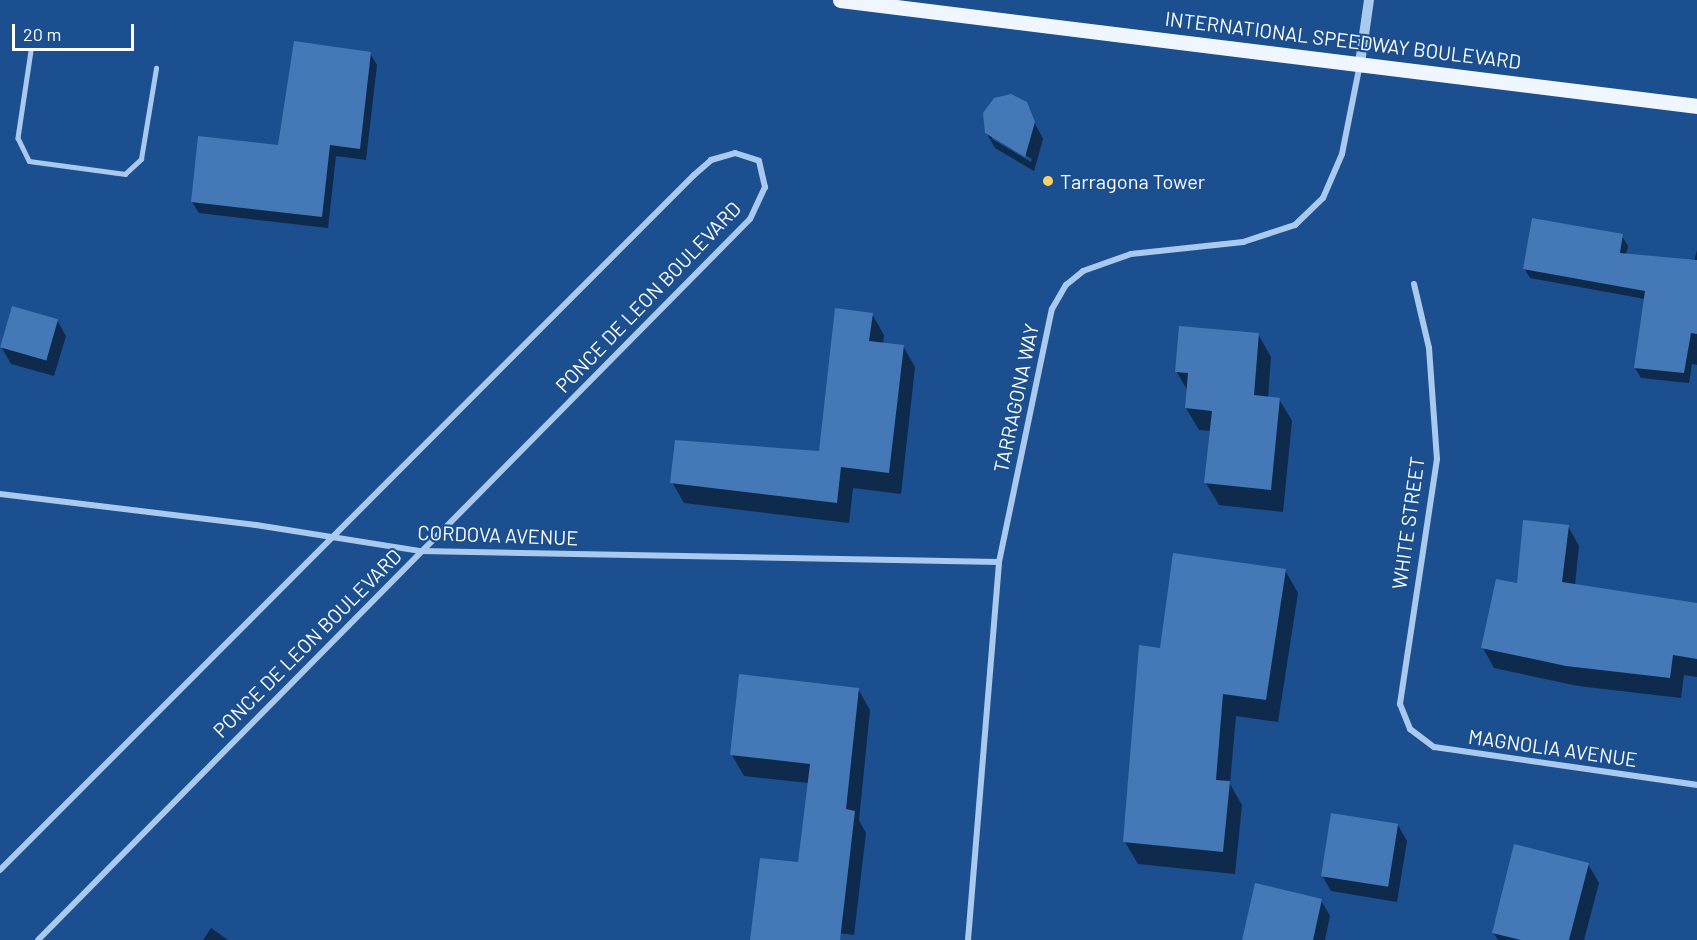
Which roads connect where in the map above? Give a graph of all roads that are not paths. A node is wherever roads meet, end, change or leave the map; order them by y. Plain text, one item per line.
1 (840, 0) edge
2 (1370, 0) edge
3 (31, 51) dead end
4 (1360, 63) junction
5 (156, 68) dead end
6 (1697, 106) edge
7 (1414, 284) dead end
8 (0, 494) edge
9 (330, 536) junction
10 (421, 551) junction
11 (999, 561) junction
12 (1410, 729) joint
13 (1697, 785) edge
14 (0, 870) edge
15 (38, 940) edge
16 (968, 940) edge

1 - 4 main road, INTERNATIONAL SPEEDWAY BOULEVARD
2 - 4 street
3 - 5 lane
4 - 6 main road, INTERNATIONAL SPEEDWAY BOULEVARD
4 - 11 street, TARRAGONA WAY
7 - 12 street, WHITE STREET
8 - 9 street, CORDOVA AVENUE
9 - 10 street, CORDOVA AVENUE
9 - 10 street, PONCE DE LEON BOULEVARD
9 - 14 street, PONCE DE LEON BOULEVARD
10 - 11 street, CORDOVA AVENUE
10 - 15 street, PONCE DE LEON BOULEVARD
11 - 16 street, TARRAGONA WAY
12 - 13 street, MAGNOLIA AVENUE

